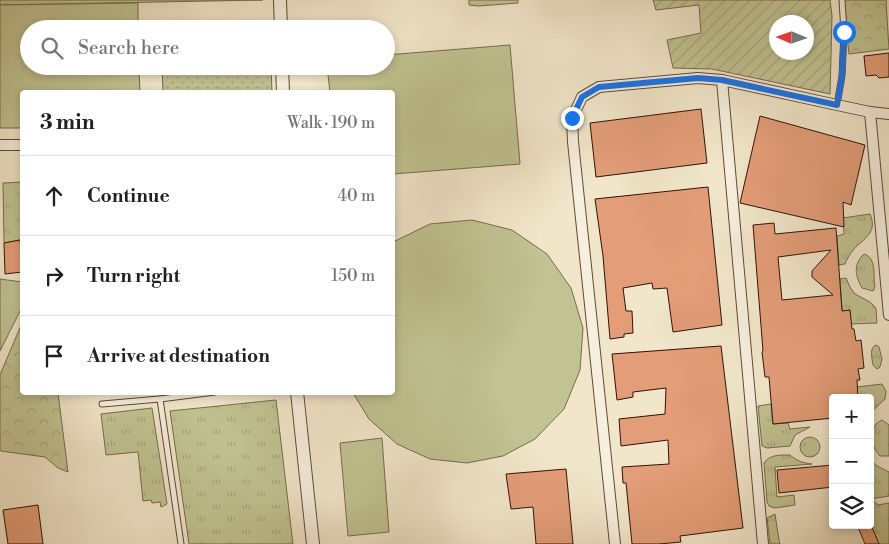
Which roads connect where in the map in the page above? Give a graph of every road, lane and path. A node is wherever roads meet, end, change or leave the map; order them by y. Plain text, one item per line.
1 (280, 0) edge
2 (842, 0) edge
3 (281, 20) edge
4 (282, 75) edge
5 (722, 80) junction
6 (283, 90) edge
7 (837, 105) junction
8 (870, 112) junction
9 (889, 114) edge
10 (0, 145) edge
11 (20, 145) edge
12 (889, 315) edge
13 (191, 395) edge
14 (297, 395) edge
15 (160, 399) junction
16 (102, 404) dead end
17 (181, 544) edge
18 (313, 544) edge
19 (615, 544) edge
20 (763, 544) edge

1 - 3 street
2 - 7 lane
4 - 6 street
5 - 7 street
5 - 19 street
5 - 20 street
7 - 8 street
8 - 9 street
8 - 12 street
10 - 11 street
13 - 15 lane
14 - 18 street
15 - 16 lane
15 - 17 lane

